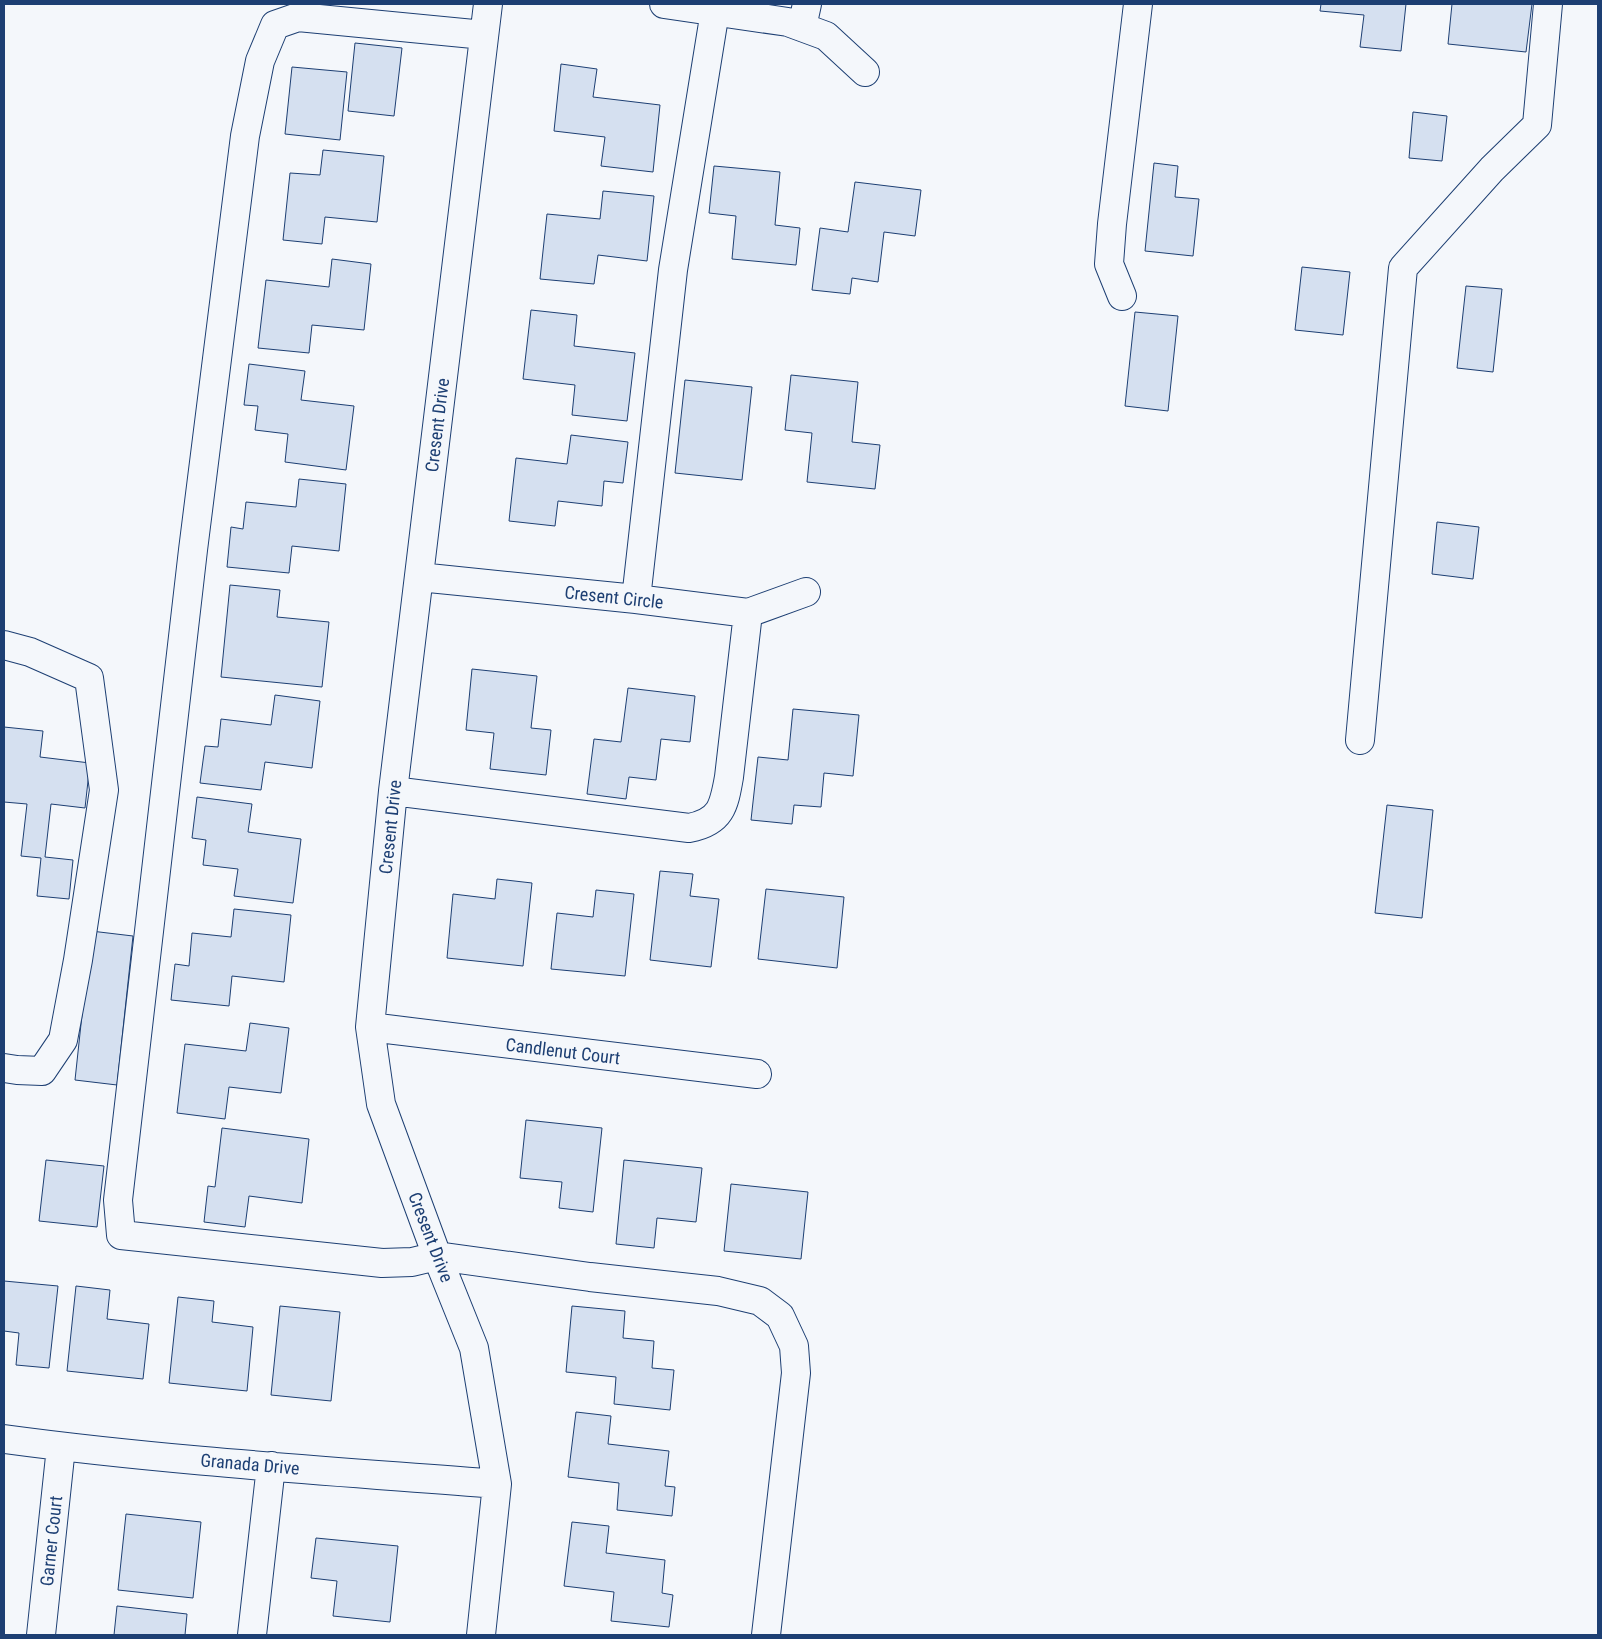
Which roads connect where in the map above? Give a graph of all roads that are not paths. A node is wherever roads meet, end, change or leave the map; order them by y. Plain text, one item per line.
1 (488, 4) edge
2 (664, 4) edge
3 (1138, 4) edge
4 (1548, 4) edge
5 (715, 11) junction
6 (804, 15) edge
7 (484, 35) junction
8 (865, 72) dead end
9 (1122, 296) dead end
10 (419, 577) junction
11 (806, 592) dead end
12 (636, 599) junction
13 (748, 613) junction
14 (4, 645) edge
15 (1360, 740) dead end
16 (393, 791) junction
17 (370, 1027) junction
18 (4, 1068) edge
19 (756, 1074) dead end
20 (437, 1256) junction
21 (4, 1439) edge
22 (62, 1447) junction
23 (271, 1466) junction
24 (497, 1484) junction
25 (41, 1635) edge
26 (252, 1635) edge
27 (481, 1635) edge
28 (766, 1635) edge

1 - 7 street, Cresent Drive
2 - 5 street
3 - 9 street
4 - 15 street
5 - 6 street
5 - 12 street
6 - 8 street
7 - 10 street, Cresent Drive
7 - 20 street
10 - 12 street, Cresent Circle
10 - 16 street, Cresent Drive
11 - 13 street, Cresent Circle
12 - 13 street, Cresent Circle
13 - 16 street
14 - 18 street
16 - 17 street, Cresent Drive
17 - 19 street, Candlenut Court
17 - 20 street, Cresent Drive
20 - 24 street, Cresent Drive
20 - 28 street
21 - 22 street, Granada Drive
22 - 23 street, Granada Drive
22 - 25 street, Garner Court
23 - 24 street, Granada Drive
23 - 26 street
24 - 27 street, Cresent Drive

